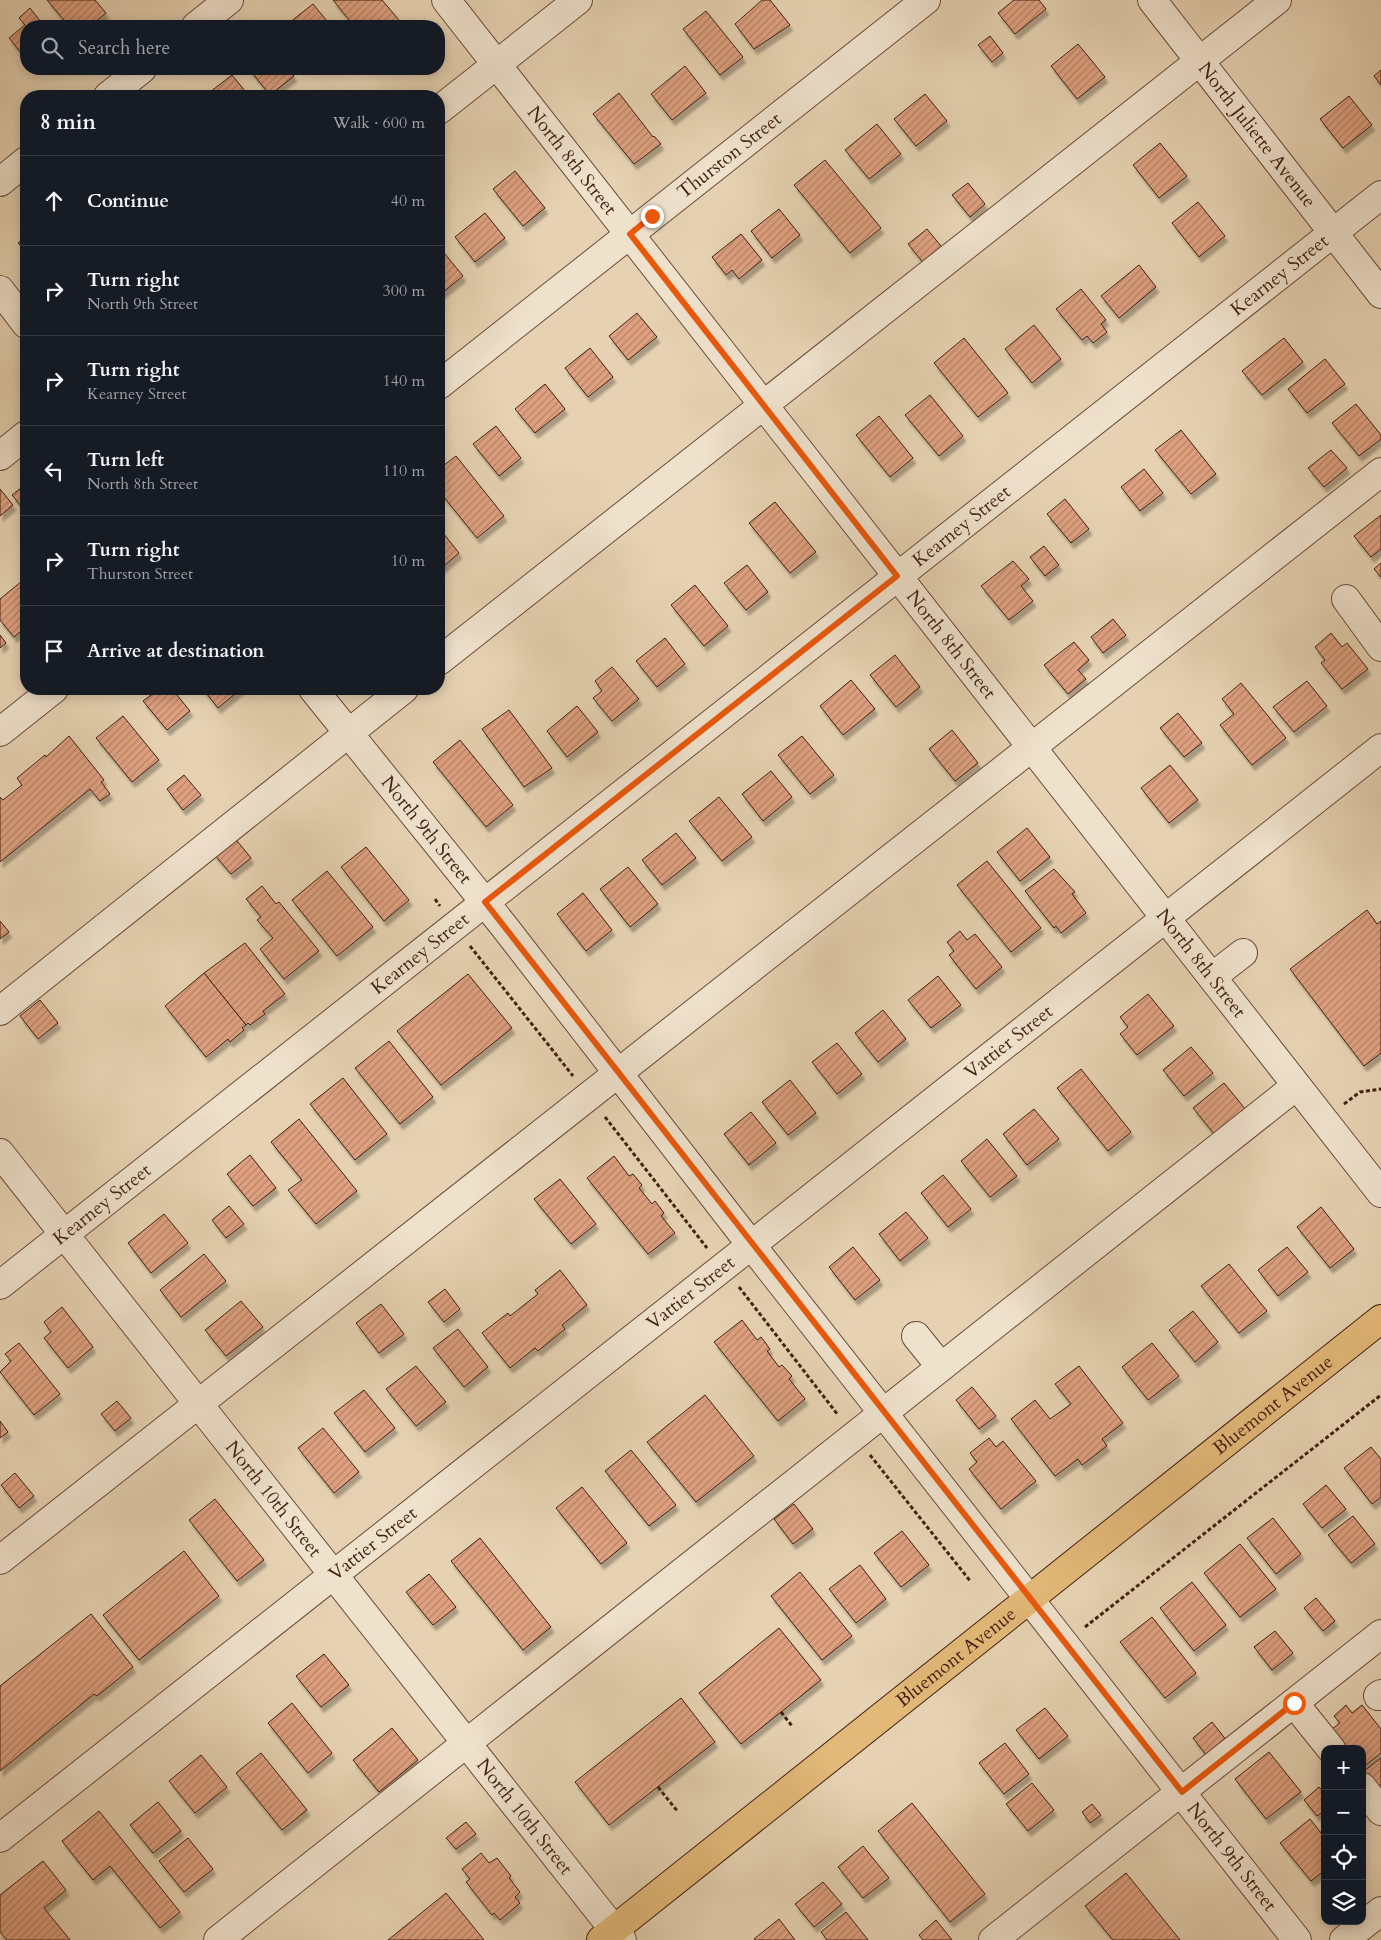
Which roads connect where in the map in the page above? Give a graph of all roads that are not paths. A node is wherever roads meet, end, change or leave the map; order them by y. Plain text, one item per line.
1 (229, 0) edge
2 (446, 0) edge
3 (578, 0) edge
4 (926, 0) edge
5 (1152, 0) edge
6 (1277, 0) edge
7 (204, 20) edge
8 (1200, 62) junction
9 (497, 64) junction
10 (134, 75) edge
11 (116, 90) edge
12 (445, 105) edge
13 (20, 166) edge
14 (0, 182) edge
15 (1381, 194) edge
16 (1333, 232) junction
17 (630, 234) junction
18 (0, 290) edge
19 (1381, 294) edge
20 (20, 316) edge
21 (445, 380) edge
22 (764, 406) junction
23 (20, 440) edge
24 (0, 456) edge
25 (1381, 472) edge
26 (897, 576) junction
27 (1346, 599) dead end
28 (1381, 647) edge
29 (445, 656) edge
30 (46, 695) edge
31 (318, 695) edge
32 (396, 695) edge
33 (0, 732) edge
34 (348, 733) junction
35 (1031, 747) junction
36 (1381, 748) edge
37 (485, 902) junction
38 (1165, 918) junction
39 (1243, 953) dead end
40 (1212, 978) junction
41 (0, 1011) edge
42 (618, 1073) junction
43 (1296, 1086) junction
44 (0, 1153) edge
45 (1381, 1194) edge
46 (64, 1234) junction
47 (752, 1246) junction
48 (0, 1285) edge
49 (1381, 1319) edge
50 (916, 1336) dead end
51 (941, 1367) junction
52 (197, 1403) junction
53 (884, 1413) junction
54 (0, 1560) edge
55 (334, 1575) junction
56 (1030, 1599) junction
57 (1381, 1634) edge
58 (1294, 1703) junction
59 (467, 1744) junction
60 (1328, 1745) edge
61 (1364, 1790) edge
62 (1182, 1792) junction
63 (1381, 1811) edge
64 (0, 1838) edge
65 (1381, 1911) edge
66 (612, 1936) edge
67 (218, 1940) edge
68 (993, 1940) edge
69 (1297, 1940) edge
70 (1344, 1940) edge

1 - 7 street
2 - 9 street, North 8th Street
3 - 9 street
4 - 17 street, Thurston Street
5 - 8 street, North Juliette Avenue
6 - 8 street
8 - 16 street, North Juliette Avenue
8 - 22 street
9 - 12 street
9 - 17 street, North 8th Street
10 - 11 street
13 - 14 street
15 - 16 street, Kearney Street
16 - 19 street, North Juliette Avenue
16 - 26 street, Kearney Street
17 - 21 street, Thurston Street
17 - 22 street, North 8th Street
18 - 20 street
22 - 26 street, North 8th Street
22 - 29 street
23 - 24 street
25 - 35 street
26 - 35 street, North 8th Street
26 - 37 street, Kearney Street
27 - 28 street
30 - 33 street
31 - 34 street, North 9th Street
32 - 34 street
34 - 37 street, North 9th Street
34 - 41 street
35 - 38 street, North 8th Street
35 - 42 street
36 - 38 street, Vattier Street
37 - 42 street, North 9th Street
37 - 46 street, Kearney Street
38 - 40 street, North 8th Street
38 - 47 street, Vattier Street
39 - 40 street
40 - 43 street, North 8th Street
42 - 47 street, North 9th Street
42 - 52 street
43 - 45 street, North 8th Street
43 - 51 street
44 - 46 street, North 10th Street
46 - 48 street, Kearney Street
46 - 52 street, North 10th Street
47 - 53 street, North 9th Street
47 - 55 street, Vattier Street
49 - 56 main road, Bluemont Avenue
50 - 51 street
51 - 53 street
52 - 54 street
52 - 55 street, North 10th Street
53 - 56 street, North 9th Street
53 - 59 street
55 - 59 street, North 10th Street
55 - 64 street, Vattier Street
56 - 62 street, North 9th Street
56 - 66 main road, Bluemont Avenue
57 - 58 street
58 - 60 street
58 - 62 street
59 - 66 street, North 10th Street
59 - 67 street
61 - 63 street
62 - 68 street
62 - 69 street, North 9th Street
65 - 70 street

